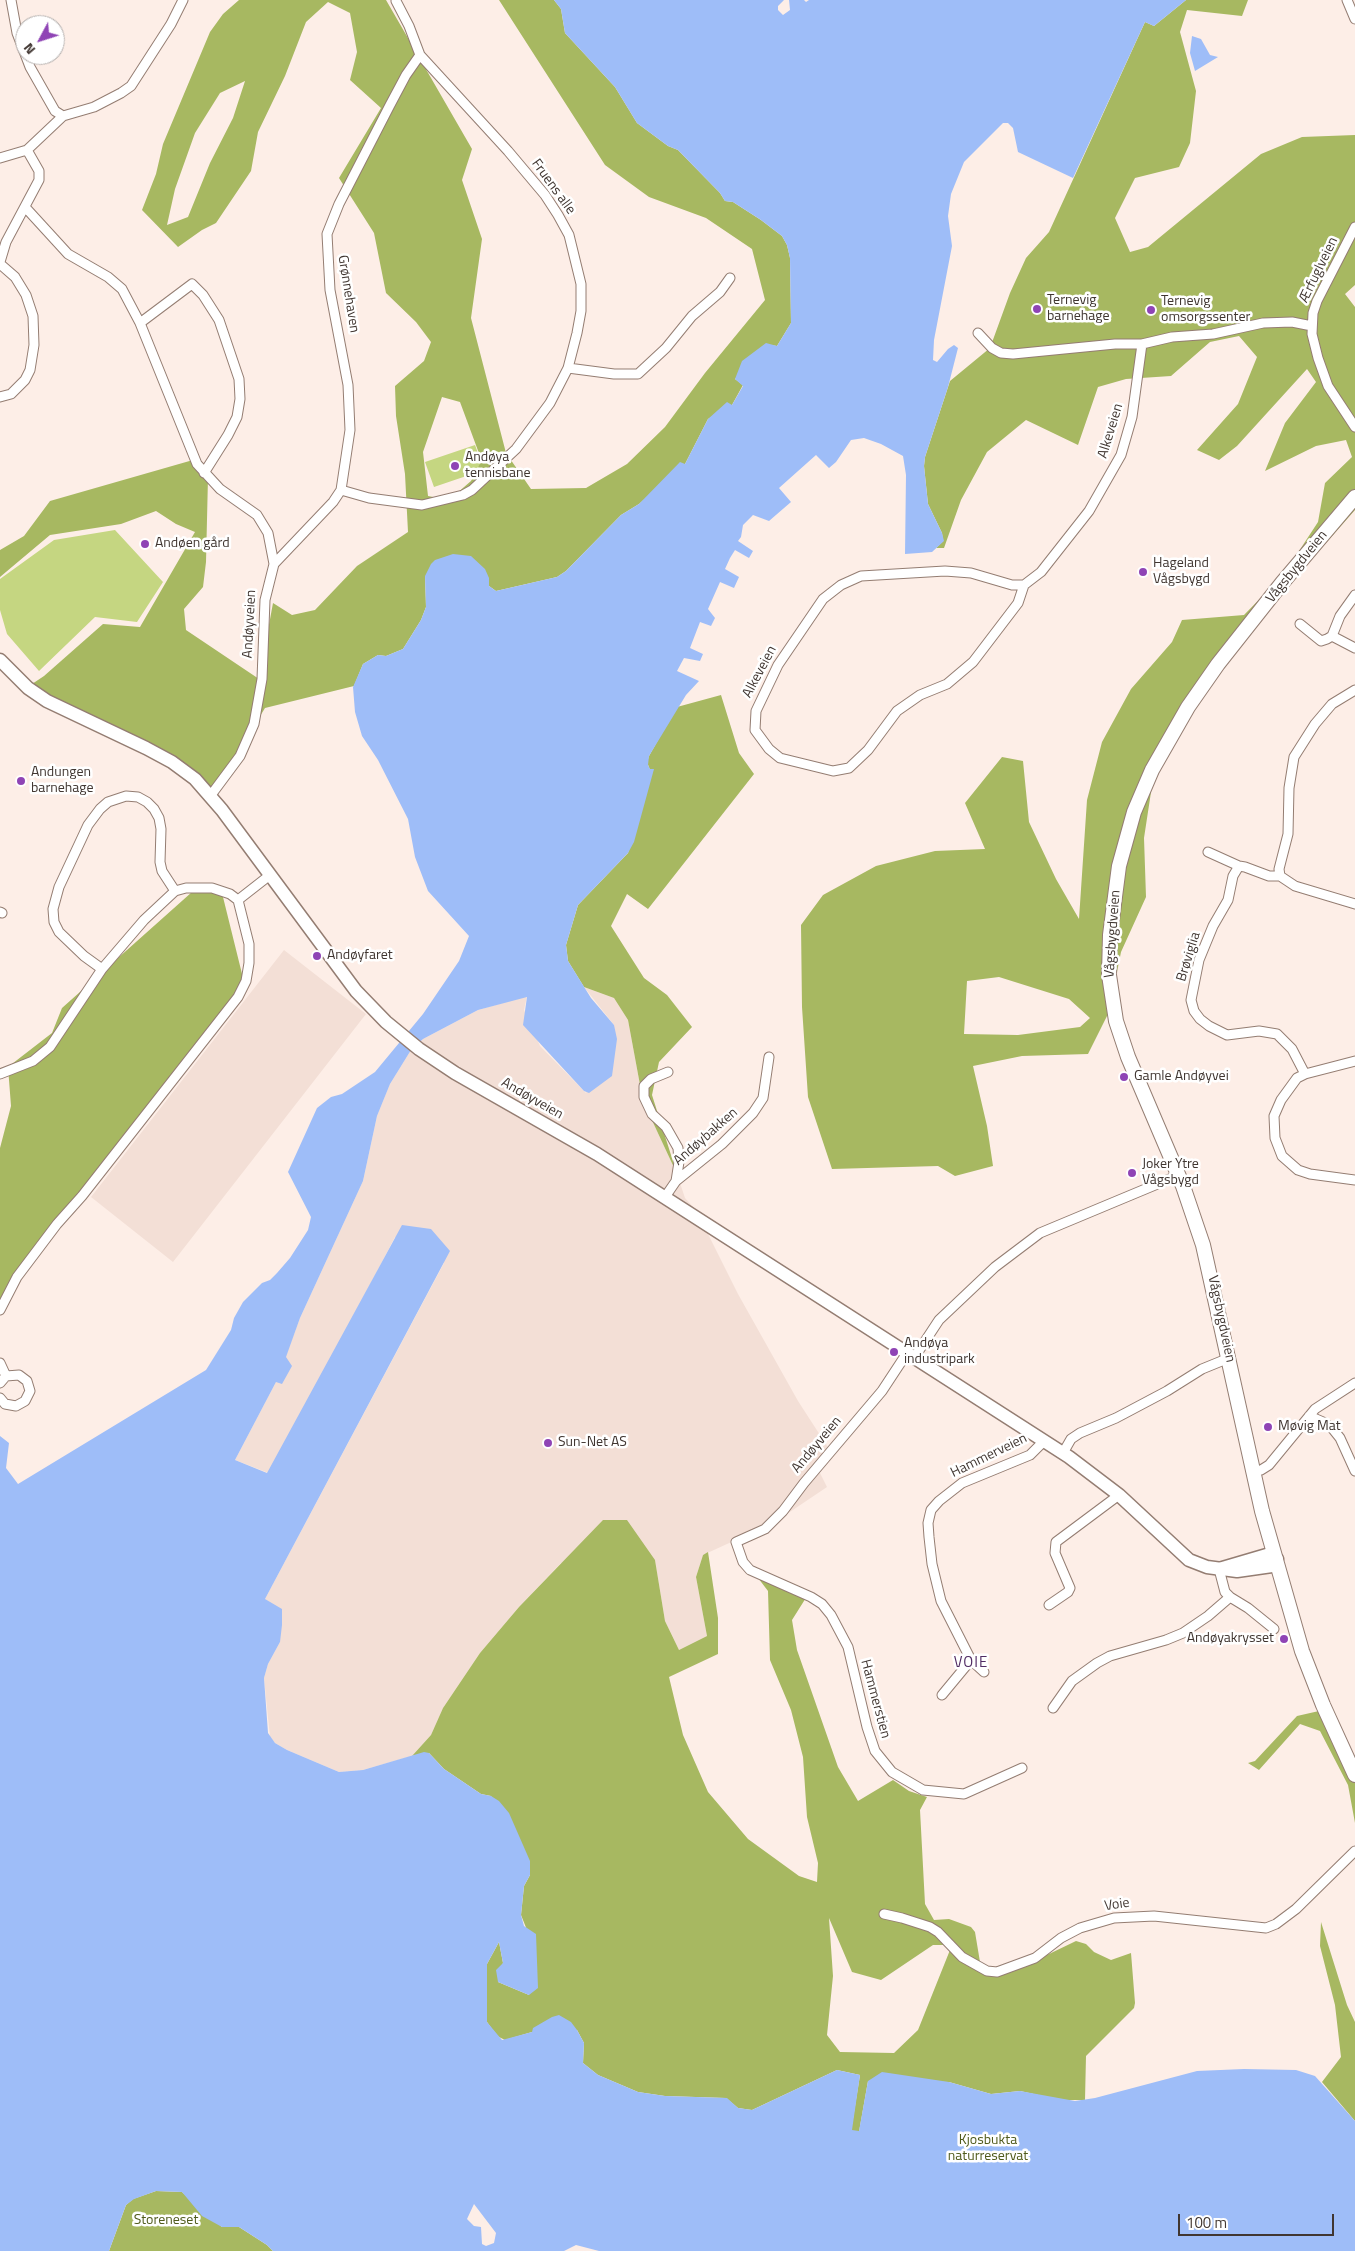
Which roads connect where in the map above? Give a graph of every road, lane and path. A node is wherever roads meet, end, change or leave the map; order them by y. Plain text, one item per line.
1 (11, 0) edge
2 (183, 0) edge
3 (1347, 0) edge
4 (396, 1) edge
5 (1355, 19) edge
6 (420, 55) junction
7 (62, 116) junction
8 (27, 150) junction
9 (0, 158) edge
10 (25, 207) junction
11 (1355, 227) edge
12 (0, 263) edge
13 (730, 278) dead end
14 (140, 324) junction
15 (1312, 326) junction
16 (978, 333) dead end
17 (1142, 344) junction
18 (568, 368) junction
19 (0, 397) edge
20 (1355, 427) edge
21 (204, 473) junction
22 (341, 490) junction
23 (1355, 497) edge
24 (274, 564) junction
25 (1024, 585) junction
26 (1355, 596) edge
27 (1300, 624) dead end
28 (1332, 636) junction
29 (1355, 649) edge
30 (0, 660) edge
31 (1355, 690) edge
32 (211, 795) junction
33 (1208, 852) dead end
34 (1239, 866) junction
35 (270, 875) junction
36 (1280, 876) junction
37 (175, 891) junction
38 (238, 900) junction
39 (1355, 904) edge
40 (102, 969) junction
41 (769, 1057) dead end
42 (1355, 1062) edge
43 (668, 1072) dead end
44 (0, 1074) edge
45 (1305, 1074) junction
46 (1179, 1175) junction
47 (1355, 1180) edge
48 (676, 1181) junction
49 (665, 1197) junction
50 (0, 1310) edge
51 (911, 1356) junction
52 (1229, 1358) junction
53 (0, 1363) edge
54 (3, 1379) edge
55 (1355, 1383) edge
56 (0, 1398) edge
57 (1309, 1416) junction
58 (1044, 1441) junction
59 (1063, 1453) junction
60 (1254, 1471) junction
61 (1355, 1471) edge
62 (1119, 1495) junction
63 (736, 1542) joint
64 (1273, 1560) junction
65 (1219, 1569) junction
66 (1230, 1597) junction
67 (1049, 1605) dead end
68 (1274, 1629) dead end
69 (971, 1660) junction
70 (984, 1672) dead end
71 (942, 1695) dead end
72 (1053, 1708) dead end
73 (1022, 1768) dead end
74 (1355, 1775) edge
75 (1355, 1851) edge
76 (884, 1914) dead end

1 - 7 street
2 - 7 street
3 - 5 street
4 - 6 street
6 - 18 street, Fruens alle
6 - 22 street, Grønnehaven
7 - 8 street
8 - 9 street
8 - 10 street
10 - 12 street
10 - 14 street, Andøyveien
11 - 15 street, Ærfuglveien
12 - 19 street
13 - 18 street
14 - 21 street, Andøyveien
14 - 21 street
15 - 17 street, Ærfuglveien
15 - 20 street, Ærfuglveien
16 - 17 street, Ærfuglveien
17 - 25 street, Alkeveien
18 - 22 street, Fruens alle
21 - 24 street, Andøyveien
22 - 24 street, Grønnehaven
23 - 46 main road, Vågsbygdveien
24 - 32 street, Andøyveien
25 - 25 street, Alkeveien
26 - 28 street
27 - 28 street
28 - 29 street
30 - 32 street, Andøyveien
31 - 36 street
32 - 35 street, Andøyveien
33 - 34 street
34 - 36 street
34 - 45 street, Brøviglia
35 - 38 street
35 - 49 street, Andøyveien
36 - 39 street
37 - 38 street
37 - 40 street
37 - 40 street
38 - 50 street
40 - 44 street
41 - 48 street, Andøybakken
42 - 45 street
43 - 48 street, Andøybakken
45 - 47 street
46 - 51 street
46 - 52 main road, Vågsbygdveien
48 - 49 street, Andøybakken
49 - 51 street, Andøyveien
51 - 58 street, Andøyveien
51 - 63 street, Andøyveien
52 - 59 street
52 - 60 main road, Vågsbygdveien
53 - 54 street
54 - 56 street
55 - 57 street
57 - 60 street
57 - 61 street
58 - 59 street, Andøyveien
58 - 69 street, Hammerveien
59 - 62 street, Andøyveien
60 - 64 main road, Vågsbygdveien
62 - 65 street, Andøyveien
62 - 67 street
63 - 73 street, Hammerstien
64 - 65 street
64 - 74 main road, Vågsbygdveien
65 - 66 street
66 - 68 street
66 - 72 street
69 - 70 street, Hammerveien
69 - 71 street
75 - 76 street, Voie

